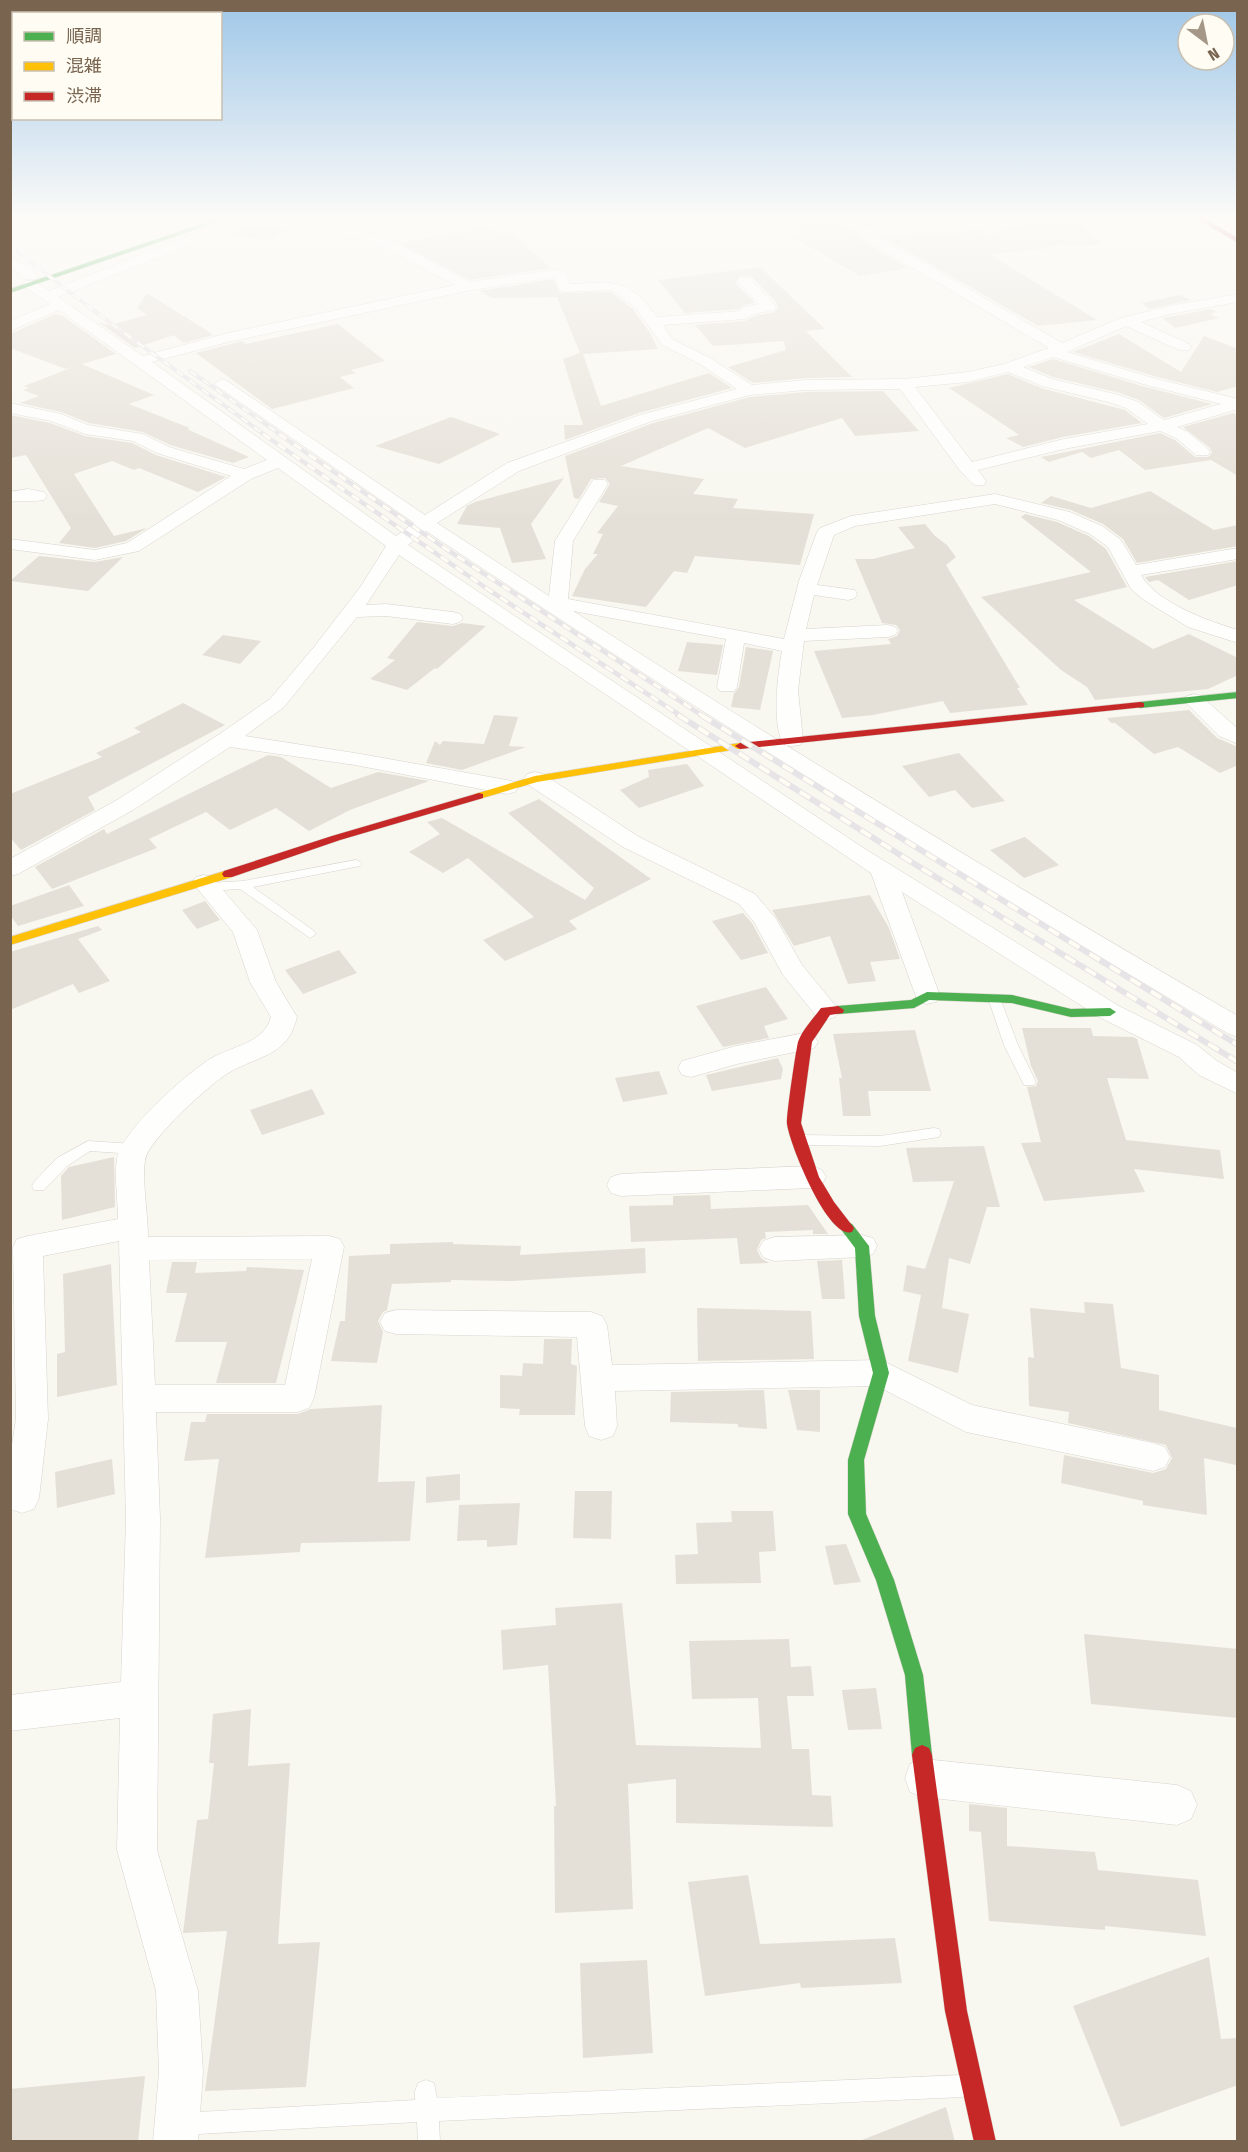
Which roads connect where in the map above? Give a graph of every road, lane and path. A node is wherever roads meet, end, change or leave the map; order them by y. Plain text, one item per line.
1 (25, 317) edge
2 (77, 317) edge
3 (323, 317) edge
4 (649, 317) edge
5 (713, 317) edge
6 (1006, 317) edge
7 (1140, 317) edge
8 (1126, 321) junction
9 (652, 322) junction
10 (10, 327) edge
11 (1184, 346) dead end
12 (1057, 351) junction
13 (141, 361) junction
14 (1009, 367) junction
15 (222, 384) dead end
16 (904, 384) junction
17 (749, 390) junction
18 (10, 408) edge
19 (1162, 426) junction
20 (1202, 452) dead end
21 (279, 461) junction
22 (967, 468) junction
23 (245, 475) junction
24 (599, 484) dead end
25 (38, 496) dead end
26 (10, 497) edge
27 (995, 499) junction
28 (424, 523) junction
29 (10, 544) edge
30 (396, 545) junction
31 (1238, 552) edge
32 (1130, 571) junction
33 (807, 589) junction
34 (848, 594) dead end
35 (356, 612) junction
36 (453, 618) dead end
37 (888, 631) dead end
38 (736, 635) junction
39 (1238, 637) edge
40 (795, 641) junction
41 (727, 687) dead end
42 (1238, 695) edge
43 (1194, 700) junction
44 (1238, 738) edge
45 (226, 740) junction
46 (792, 740) junction
47 (770, 743) junction
48 (701, 752) junction
49 (535, 779) junction
50 (507, 787) junction
51 (356, 864) dead end
52 (881, 868) junction
53 (10, 869) edge
54 (206, 885) junction
55 (243, 885) junction
56 (309, 934) dead end
57 (10, 941) edge
58 (927, 996) junction
59 (994, 998) junction
60 (826, 1011) junction
61 (1110, 1012) junction
62 (1238, 1028) edge
63 (805, 1042) junction
64 (691, 1068) dead end
65 (1029, 1082) dead end
66 (1238, 1085) edge
67 (934, 1133) dead end
68 (800, 1140) junction
69 (135, 1149) junction
70 (812, 1177) junction
71 (621, 1185) dead end
72 (39, 1186) dead end
73 (134, 1238) junction
74 (862, 1245) junction
75 (774, 1249) dead end
76 (396, 1322) dead end
77 (881, 1373) junction
78 (598, 1378) junction
79 (139, 1399) junction
80 (601, 1426) dead end
81 (1153, 1457) dead end
82 (22, 1498) dead end
83 (140, 1698) junction
84 (10, 1713) edge
85 (924, 1778) junction
86 (1177, 1805) dead end
87 (973, 2086) junction
88 (427, 2100) junction
89 (175, 2133) edge
90 (429, 2142) edge
91 (985, 2142) edge

1 - 10 street
2 - 13 street
3 - 13 street
4 - 9 street
5 - 9 street
6 - 12 street
7 - 8 street
8 - 11 street
8 - 12 street
9 - 17 street
12 - 14 street
12 - 19 street
13 - 21 street
14 - 16 street
14 - 19 street
15 - 28 street
16 - 17 street
16 - 22 street
17 - 28 street
18 - 23 street
19 - 20 street
19 - 22 street
21 - 23 street
21 - 30 street
22 - 27 street
23 - 29 street
24 - 38 street
25 - 26 street
27 - 32 street
27 - 33 street
28 - 30 street
28 - 47 street
30 - 35 street
30 - 48 street
31 - 32 street
32 - 39 street
33 - 34 street
33 - 40 street
35 - 36 street
35 - 45 street
37 - 40 street
38 - 40 street
38 - 41 street
40 - 46 street
42 - 43 main road
43 - 44 street
43 - 46 main road
45 - 50 street
45 - 53 street
46 - 47 main road
47 - 48 main road
47 - 62 street
48 - 49 main road
48 - 52 street
49 - 50 main road
49 - 60 street
50 - 54 main road
51 - 55 lane
52 - 58 street
52 - 61 street
54 - 55 lane
54 - 57 main road
54 - 69 street
55 - 56 lane
58 - 59 main road
58 - 60 main road
59 - 61 main road
59 - 65 lane
60 - 63 main road
61 - 66 street
63 - 64 street
63 - 68 main road
67 - 68 lane
68 - 70 main road
69 - 72 lane
69 - 73 street
70 - 71 street
70 - 74 main road
73 - 79 street
73 - 79 street
73 - 82 street
74 - 75 street
74 - 77 main road
76 - 78 street
77 - 78 street
77 - 81 street
77 - 85 main road
78 - 80 street
79 - 83 street
83 - 84 street
83 - 89 street
85 - 86 street
85 - 87 main road
87 - 88 lane
87 - 91 main road
88 - 89 lane
88 - 90 lane

